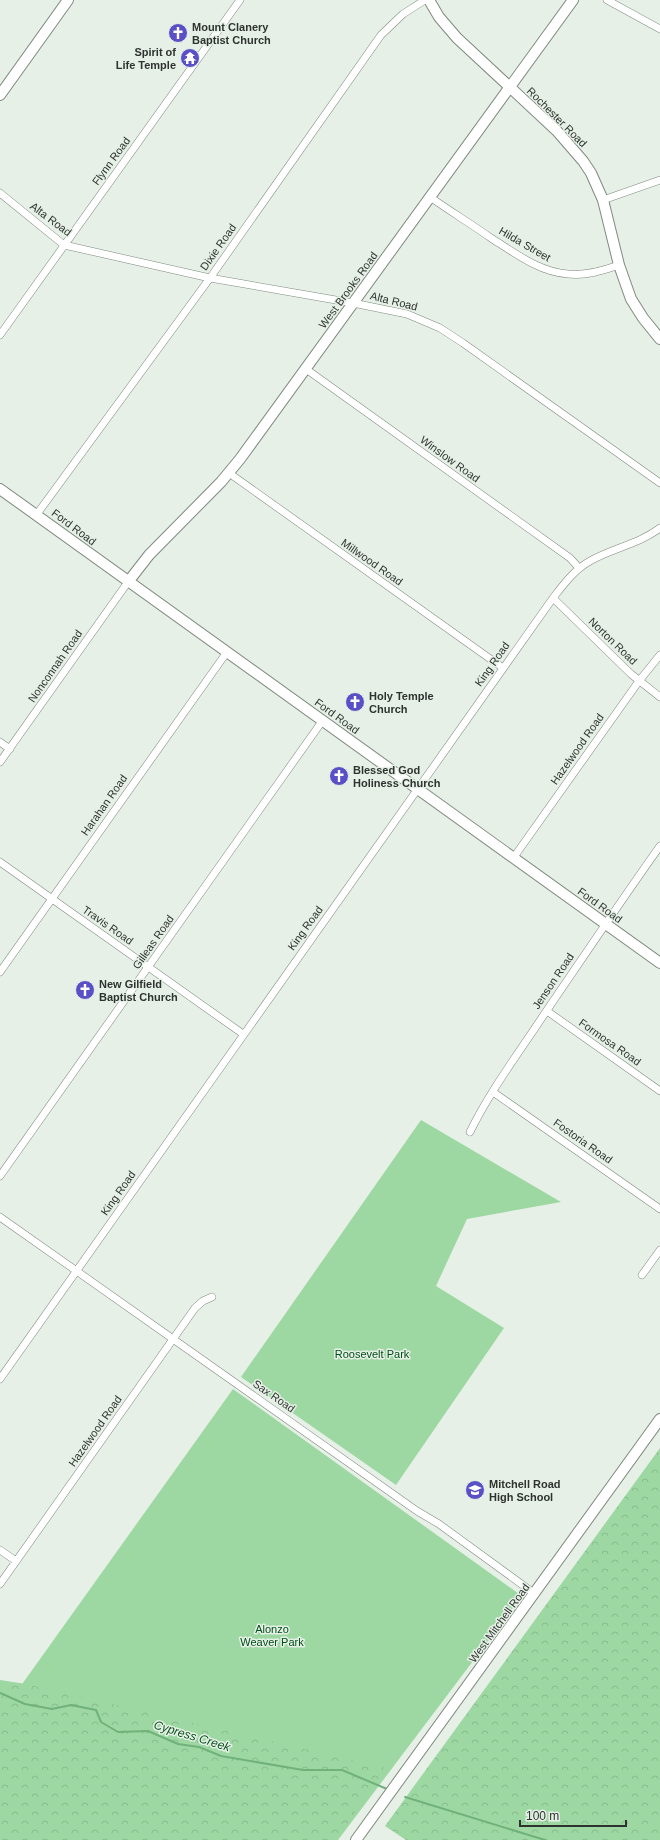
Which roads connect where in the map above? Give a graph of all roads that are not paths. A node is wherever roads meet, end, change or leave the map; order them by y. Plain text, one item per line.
1 (68, 0) edge
2 (240, 0) edge
3 (425, 0) edge
4 (429, 0) edge
5 (573, 0) edge
6 (607, 0) edge
7 (660, 29) edge
8 (510, 87) junction
9 (0, 95) edge
10 (660, 180) edge
11 (0, 193) edge
12 (430, 197) junction
13 (603, 200) junction
14 (64, 245) junction
15 (619, 265) junction
16 (210, 278) junction
17 (353, 303) junction
18 (0, 335) edge
19 (660, 339) edge
20 (306, 369) junction
21 (229, 473) junction
22 (660, 483) edge
23 (0, 488) edge
24 (36, 514) junction
25 (660, 528) edge
26 (579, 568) junction
27 (128, 582) junction
28 (553, 598) junction
29 (227, 652) junction
30 (660, 655) edge
31 (503, 668) junction
32 (639, 681) junction
33 (660, 698) edge
34 (323, 720) junction
35 (0, 742) edge
36 (10, 749) junction
37 (0, 762) edge
38 (418, 789) junction
39 (660, 846) edge
40 (514, 857) junction
41 (0, 862) edge
42 (52, 899) junction
43 (605, 923) junction
44 (660, 963) edge
45 (148, 966) junction
46 (0, 972) edge
47 (547, 1011) junction
48 (243, 1034) junction
49 (660, 1090) edge
50 (493, 1092) junction
51 (470, 1132) dead end
52 (0, 1176) edge
53 (660, 1209) edge
54 (0, 1217) edge
55 (660, 1250) edge
56 (77, 1270) junction
57 (642, 1275) dead end
58 (212, 1297) dead end
59 (174, 1338) junction
60 (0, 1379) edge
61 (660, 1419) edge
62 (0, 1550) edge
63 (16, 1561) junction
64 (0, 1584) edge
65 (535, 1594) junction
66 (356, 1840) edge

1 - 9 street
2 - 14 street, Flynn Road
3 - 16 street, Dixie Road
4 - 8 street, Rochester Road
5 - 8 street, West Brooks Road
6 - 7 street
8 - 12 street, West Brooks Road
8 - 13 street, Rochester Road
10 - 13 street
11 - 14 street, Alta Road
12 - 15 street, Hilda Street
12 - 17 street, West Brooks Road
13 - 15 street, Rochester Road
14 - 16 street, Alta Road
14 - 18 street, Flynn Road
15 - 19 street, Rochester Road
16 - 17 street, Alta Road
16 - 24 street, Dixie Road
17 - 20 street, West Brooks Road
17 - 22 street, Alta Road
20 - 21 street, West Brooks Road
20 - 26 street, Winslow Road
21 - 27 street, West Brooks Road
21 - 31 street, Millwood Road
23 - 24 street, Ford Road
24 - 27 street, Ford Road
25 - 26 street, King Road
26 - 28 street, King Road
27 - 29 street, Ford Road
27 - 36 street, Nonconnah Road
28 - 31 street, King Road
28 - 32 street, Norton Road
29 - 34 street, Ford Road
29 - 42 street, Harahan Road
30 - 32 street, Hazelwood Road
31 - 38 street, King Road
32 - 33 street, Norton Road
32 - 40 street, Hazelwood Road
34 - 38 street, Ford Road
34 - 45 street, Gilleas Road
35 - 36 street
36 - 37 street, Nonconnah Road
38 - 40 street, Ford Road
38 - 48 street, King Road
39 - 43 street, Jenson Road
40 - 43 street, Ford Road
41 - 42 street, Travis Road
42 - 45 street, Travis Road
42 - 46 street, Harahan Road
43 - 44 street, Ford Road
43 - 47 street, Jenson Road
45 - 48 street, Travis Road
45 - 52 street, Gilleas Road
47 - 49 street, Formosa Road
47 - 50 street, Jenson Road
48 - 56 street, King Road
50 - 51 street, Jenson Road
50 - 53 street, Fostoria Road
54 - 56 street, Sax Road
55 - 57 street
56 - 59 street, Sax Road
56 - 60 street, King Road
58 - 59 street, Hazelwood Road
59 - 63 street, Hazelwood Road
59 - 65 street, Sax Road
61 - 65 street, West Mitchell Road
62 - 63 street
63 - 64 street, Hazelwood Road
65 - 66 street, West Mitchell Road

